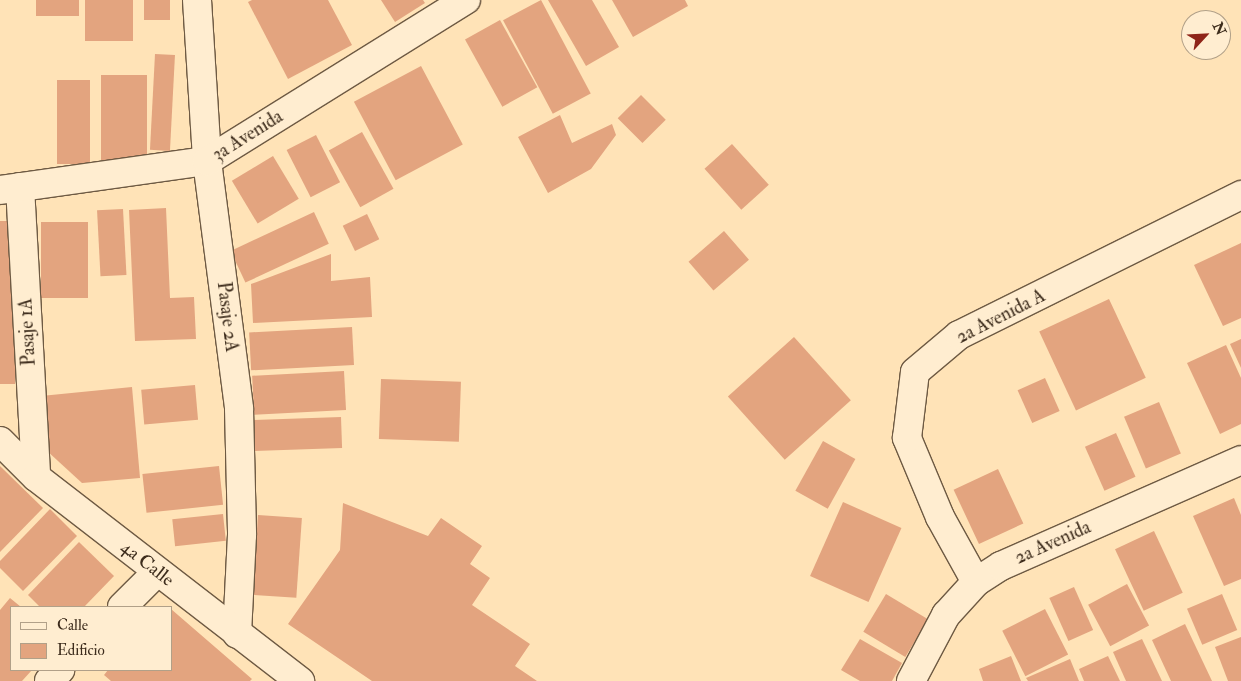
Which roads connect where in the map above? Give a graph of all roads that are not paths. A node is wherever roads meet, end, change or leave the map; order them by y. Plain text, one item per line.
1 (197, 0) edge
2 (466, 0) edge
3 (207, 161) junction
4 (10, 188) edge
5 (1241, 195) edge
6 (0, 441) edge
7 (1241, 460) edge
8 (36, 476) junction
9 (157, 572) junction
10 (976, 582) junction
11 (123, 606) edge
12 (237, 634) junction
13 (59, 671) edge
14 (49, 681) edge
15 (300, 681) edge
16 (911, 681) edge

1 - 3 street, Pasaje 2A
2 - 3 street, 3a Avenida
3 - 4 street, 3a Avenida
3 - 12 street, Pasaje 2A
4 - 8 street, Pasaje 1A
5 - 10 street, 2a Avenida A
6 - 8 street, 4a Calle
7 - 10 street, 2a Avenida
8 - 9 street, 4a Calle
9 - 11 street
9 - 12 street, 4a Calle
10 - 16 street, 2a Avenida
12 - 15 street, 4a Calle
13 - 14 street

